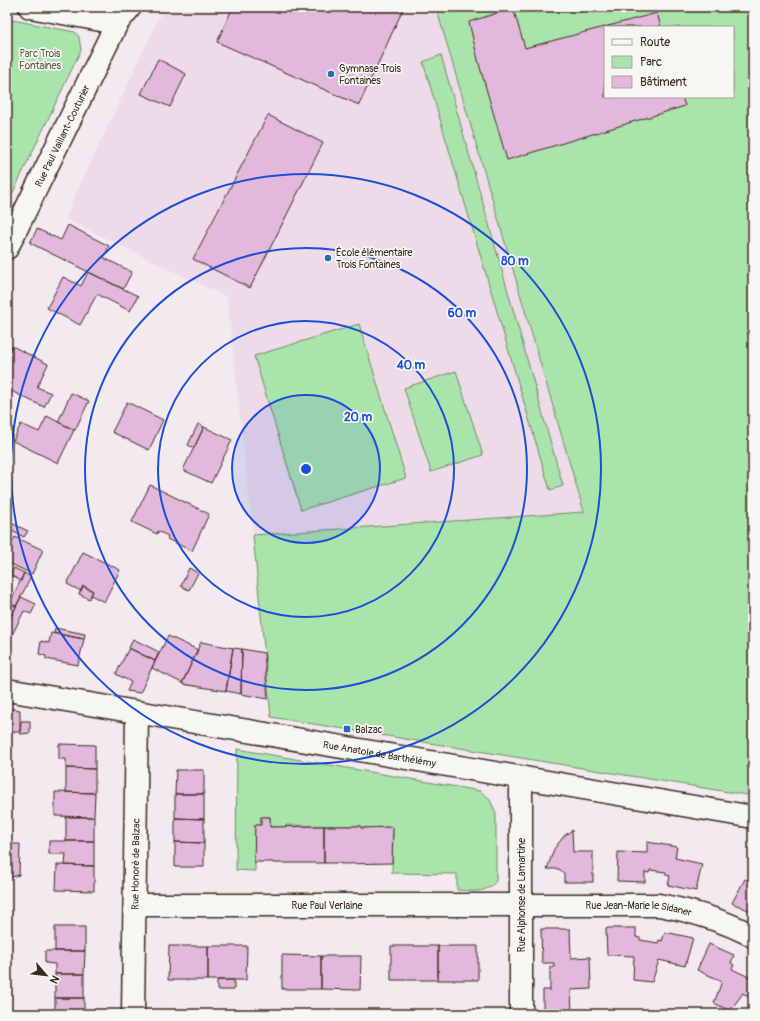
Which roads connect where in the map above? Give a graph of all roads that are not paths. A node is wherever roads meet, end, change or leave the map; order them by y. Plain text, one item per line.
1 (30, 7) edge
2 (124, 15) edge
3 (7, 248) edge
4 (7, 690) edge
5 (137, 713) junction
6 (521, 777) junction
7 (753, 817) edge
8 (135, 905) junction
9 (520, 905) junction
10 (753, 936) edge
11 (133, 1014) edge
12 (521, 1014) edge

1 - 2 street
2 - 3 street, Rue Paul Vaillant-Couturier
4 - 5 street, Rue Anatole de Barthélémy
5 - 6 street, Rue Anatole de Barthélémy
5 - 8 street, Rue Honoré de Balzac
6 - 7 street, Rue Anatole de Barthélémy
6 - 9 street, Rue Alphonse de Lamartine
8 - 9 street, Rue Paul Verlaine
8 - 11 street, Rue Honoré de Balzac
9 - 10 street, Rue Jean-Marie le Sidaner
9 - 12 street, Rue Alphonse de Lamartine

